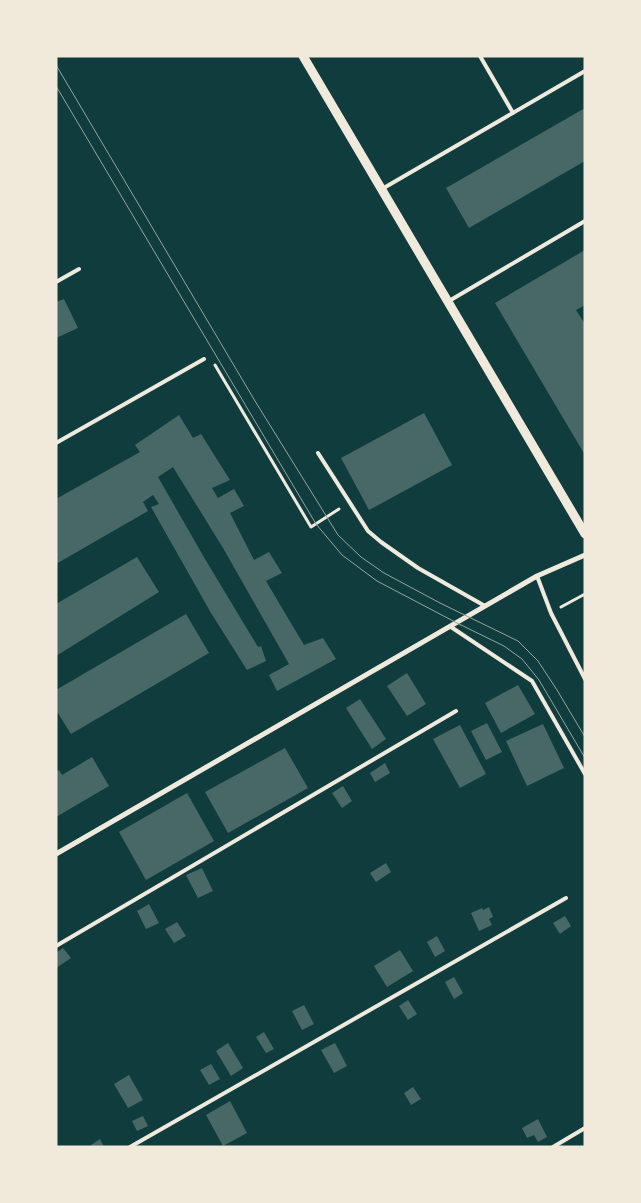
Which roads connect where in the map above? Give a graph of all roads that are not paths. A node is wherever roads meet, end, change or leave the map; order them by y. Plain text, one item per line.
1 (304, 56) edge
2 (480, 56) edge
3 (585, 71) edge
4 (513, 113) junction
5 (382, 189) junction
6 (585, 221) edge
7 (78, 269) dead end
8 (56, 282) edge
9 (448, 301) junction
10 (204, 359) road end
11 (56, 443) edge
12 (318, 453) dead end
13 (585, 534) edge
14 (585, 556) edge
15 (537, 576) junction
16 (485, 606) junction
17 (451, 627) junction
18 (585, 679) edge
19 (456, 711) dead end
20 (585, 774) edge
21 (56, 854) edge
22 (566, 898) dead end
23 (56, 946) edge
24 (585, 1128) edge
25 (130, 1147) edge
26 (553, 1147) edge

1 - 5 street
2 - 4 lane
3 - 4 lane
4 - 5 lane
5 - 9 street
6 - 9 lane
7 - 8 lane
9 - 13 street
10 - 11 lane
12 - 16 lane
14 - 15 street
15 - 16 street
15 - 18 lane
16 - 17 street
17 - 20 lane
17 - 21 street
19 - 23 lane
22 - 25 lane
24 - 26 lane

